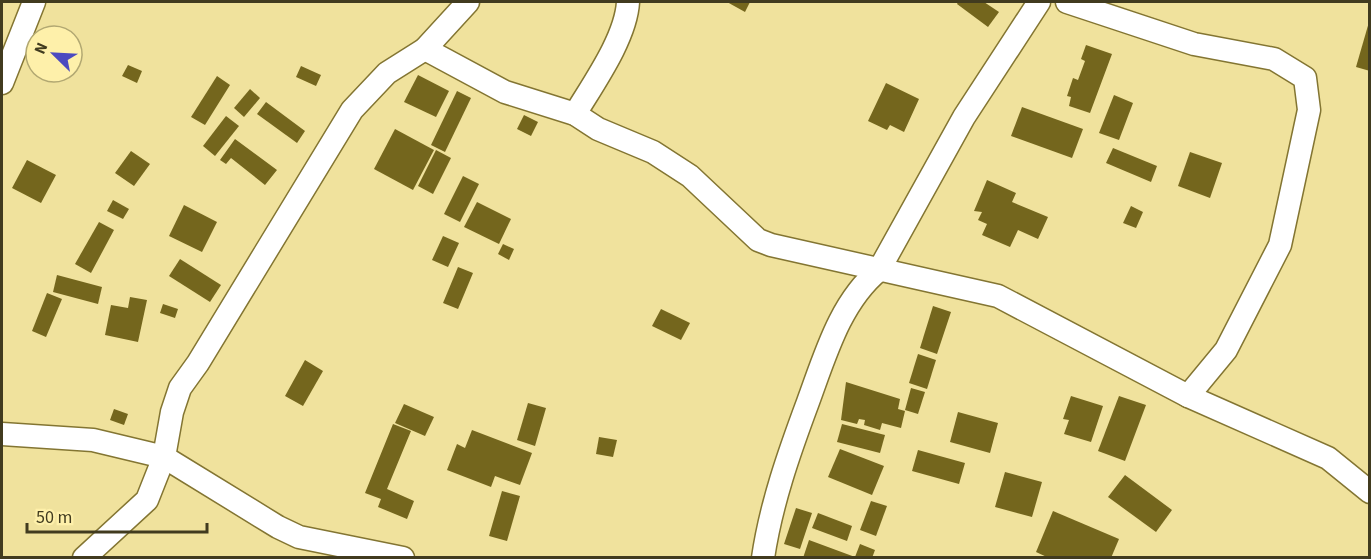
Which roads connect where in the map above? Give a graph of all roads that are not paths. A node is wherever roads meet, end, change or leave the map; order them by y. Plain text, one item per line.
1 (468, 2) edge
2 (628, 2) edge
3 (1039, 2) edge
4 (1067, 2) edge
5 (28, 4) edge
6 (425, 50) junction
7 (2, 83) edge
8 (576, 114) junction
9 (879, 270) junction
10 (1188, 396) junction
11 (2, 434) edge
12 (164, 457) junction
13 (1370, 492) edge
14 (84, 558) edge
15 (403, 558) edge
16 (763, 558) edge

1 - 6 street
2 - 8 street
3 - 9 street
4 - 10 street
5 - 7 street
6 - 8 street
6 - 12 street
8 - 9 street
9 - 10 street
9 - 16 street
10 - 13 street
11 - 12 street
12 - 14 street
12 - 15 street

